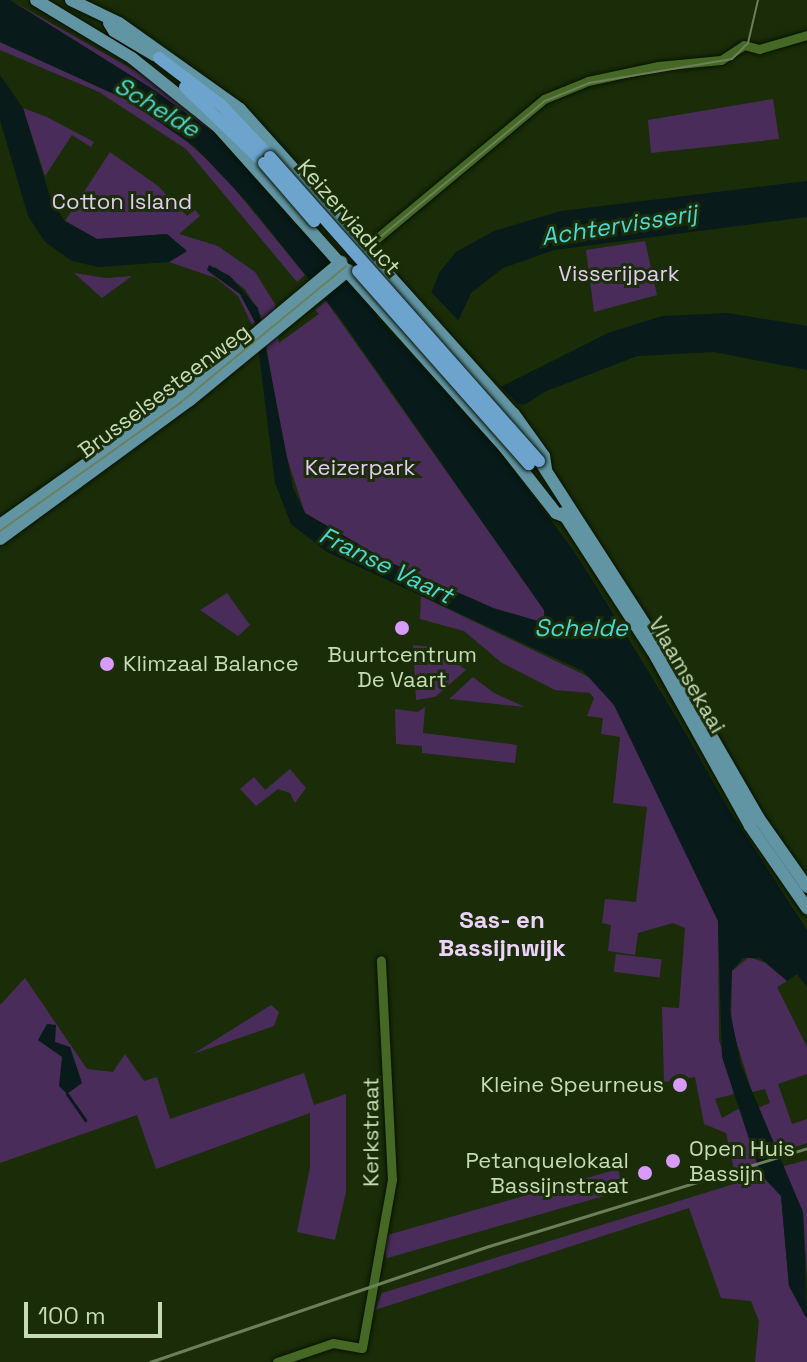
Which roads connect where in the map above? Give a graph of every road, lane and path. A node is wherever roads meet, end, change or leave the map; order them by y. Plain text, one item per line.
1 (36, 0) edge
2 (71, 0) edge
3 (109, 23) junction
4 (807, 35) edge
5 (132, 58) junction
6 (159, 58) joint
7 (185, 87) joint
8 (267, 160) junction
9 (362, 250) junction
10 (342, 269) junction
11 (255, 339) junction
12 (540, 462) junction
13 (566, 517) junction
14 (0, 525) edge
15 (0, 539) edge
16 (807, 887) edge
17 (807, 908) edge
18 (381, 960) dead end
19 (277, 1362) edge

1 - 5 main road
2 - 3 main road
3 - 6 main road, Keizerviaduct
3 - 9 main road
4 - 9 street
5 - 7 main road
5 - 10 main road
6 - 8 highway, Keizerviaduct
7 - 8 highway
8 - 12 highway, Keizerviaduct, bridge
9 - 12 main road
10 - 11 main road, Brusselsesteenweg
10 - 13 main road
11 - 14 main road, Brusselsesteenweg
11 - 15 main road, Brusselsesteenweg
12 - 13 main road, Vlaamsekaai
12 - 16 main road, Vlaamsekaai
13 - 17 main road, Vlaamsekaai
18 - 19 street, Kerkstraat

